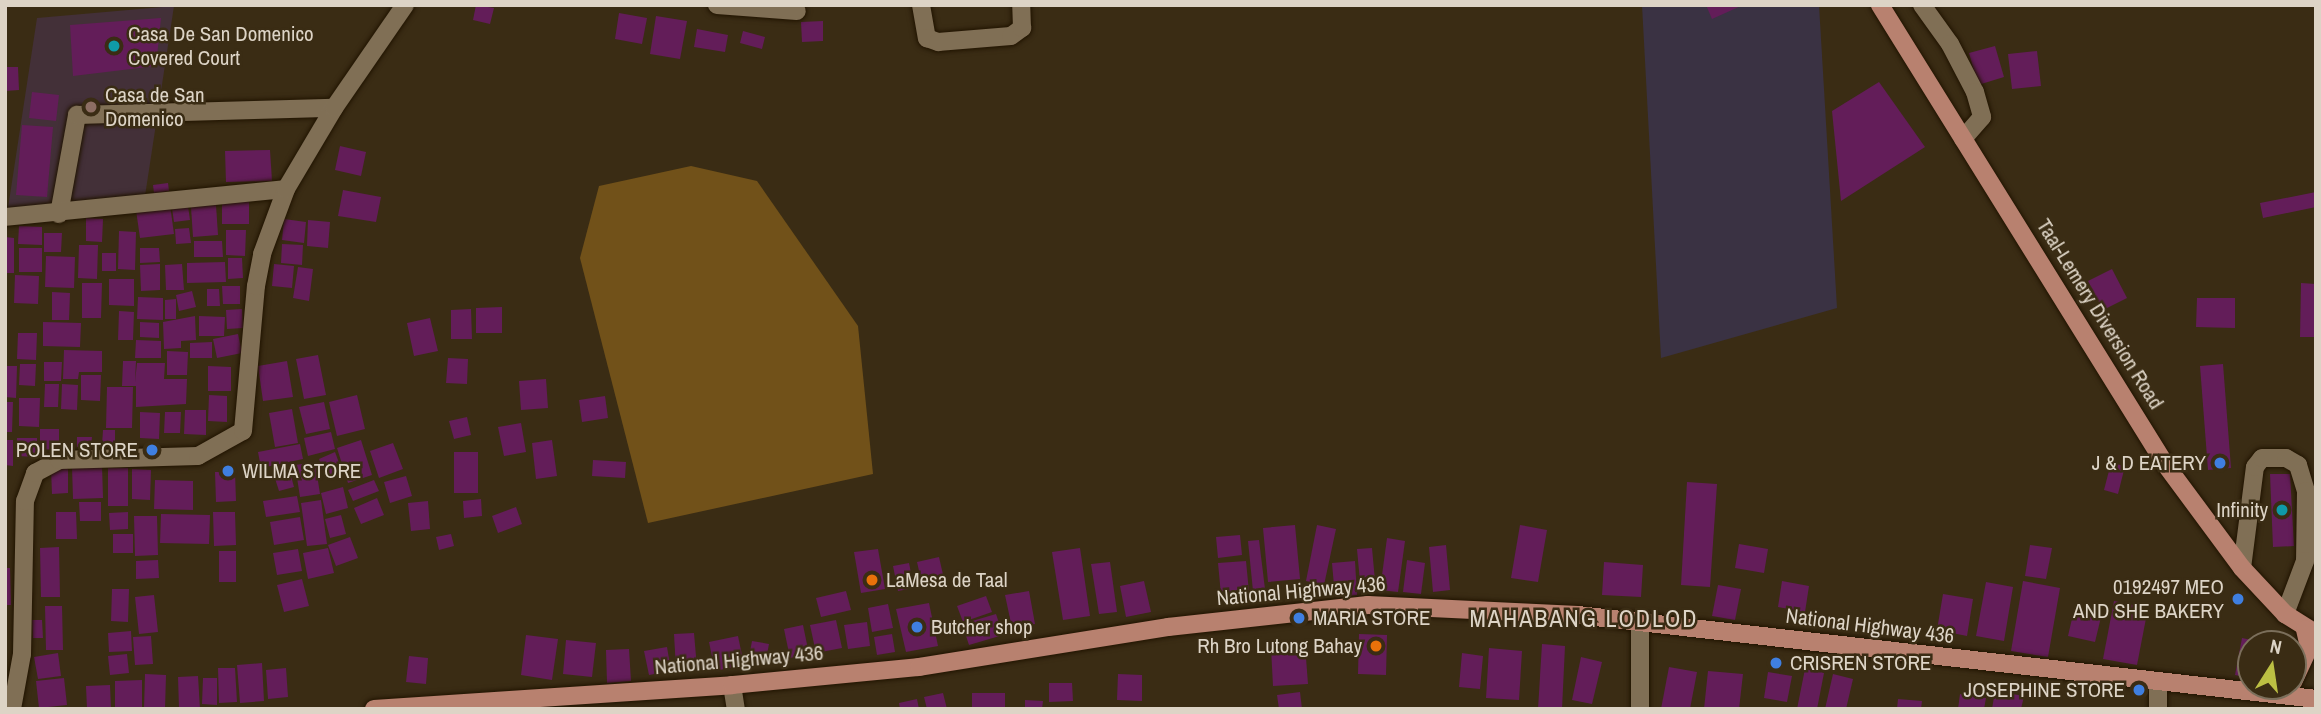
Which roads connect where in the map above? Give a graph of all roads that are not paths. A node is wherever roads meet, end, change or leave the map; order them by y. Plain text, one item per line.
1 (405, 5) edge
2 (717, 5) edge
3 (921, 5) edge
4 (1021, 5) edge
5 (1880, 5) edge
6 (1922, 5) edge
7 (797, 11) dead end
8 (334, 108) junction
9 (1963, 139) junction
10 (286, 189) junction
11 (59, 214) junction
12 (5, 217) edge
13 (2242, 568) junction
14 (2285, 614) junction
15 (1640, 622) junction
16 (2312, 634) edge
17 (2307, 651) edge
18 (2158, 682) junction
19 (732, 685) junction
20 (2237, 685) edge
21 (12, 709) edge
22 (374, 709) edge
23 (736, 709) edge
24 (1640, 709) edge
25 (2158, 709) edge

1 - 8 street
2 - 7 street
3 - 4 street
5 - 9 main road, Taal-Lemery Diversion Road
6 - 9 street
8 - 10 street
8 - 11 street
9 - 13 main road, Taal-Lemery Diversion Road
10 - 11 street
10 - 21 street
11 - 12 street
13 - 14 main road, Taal-Lemery Diversion Road
13 - 14 street
14 - 16 main road, Taal-Lemery Diversion Road
15 - 18 main road, National Highway 436
15 - 19 main road, National Highway 436
15 - 24 street
16 - 17 main road
18 - 20 main road, National Highway 436
18 - 25 street
19 - 22 main road, National Highway 436
19 - 23 street

